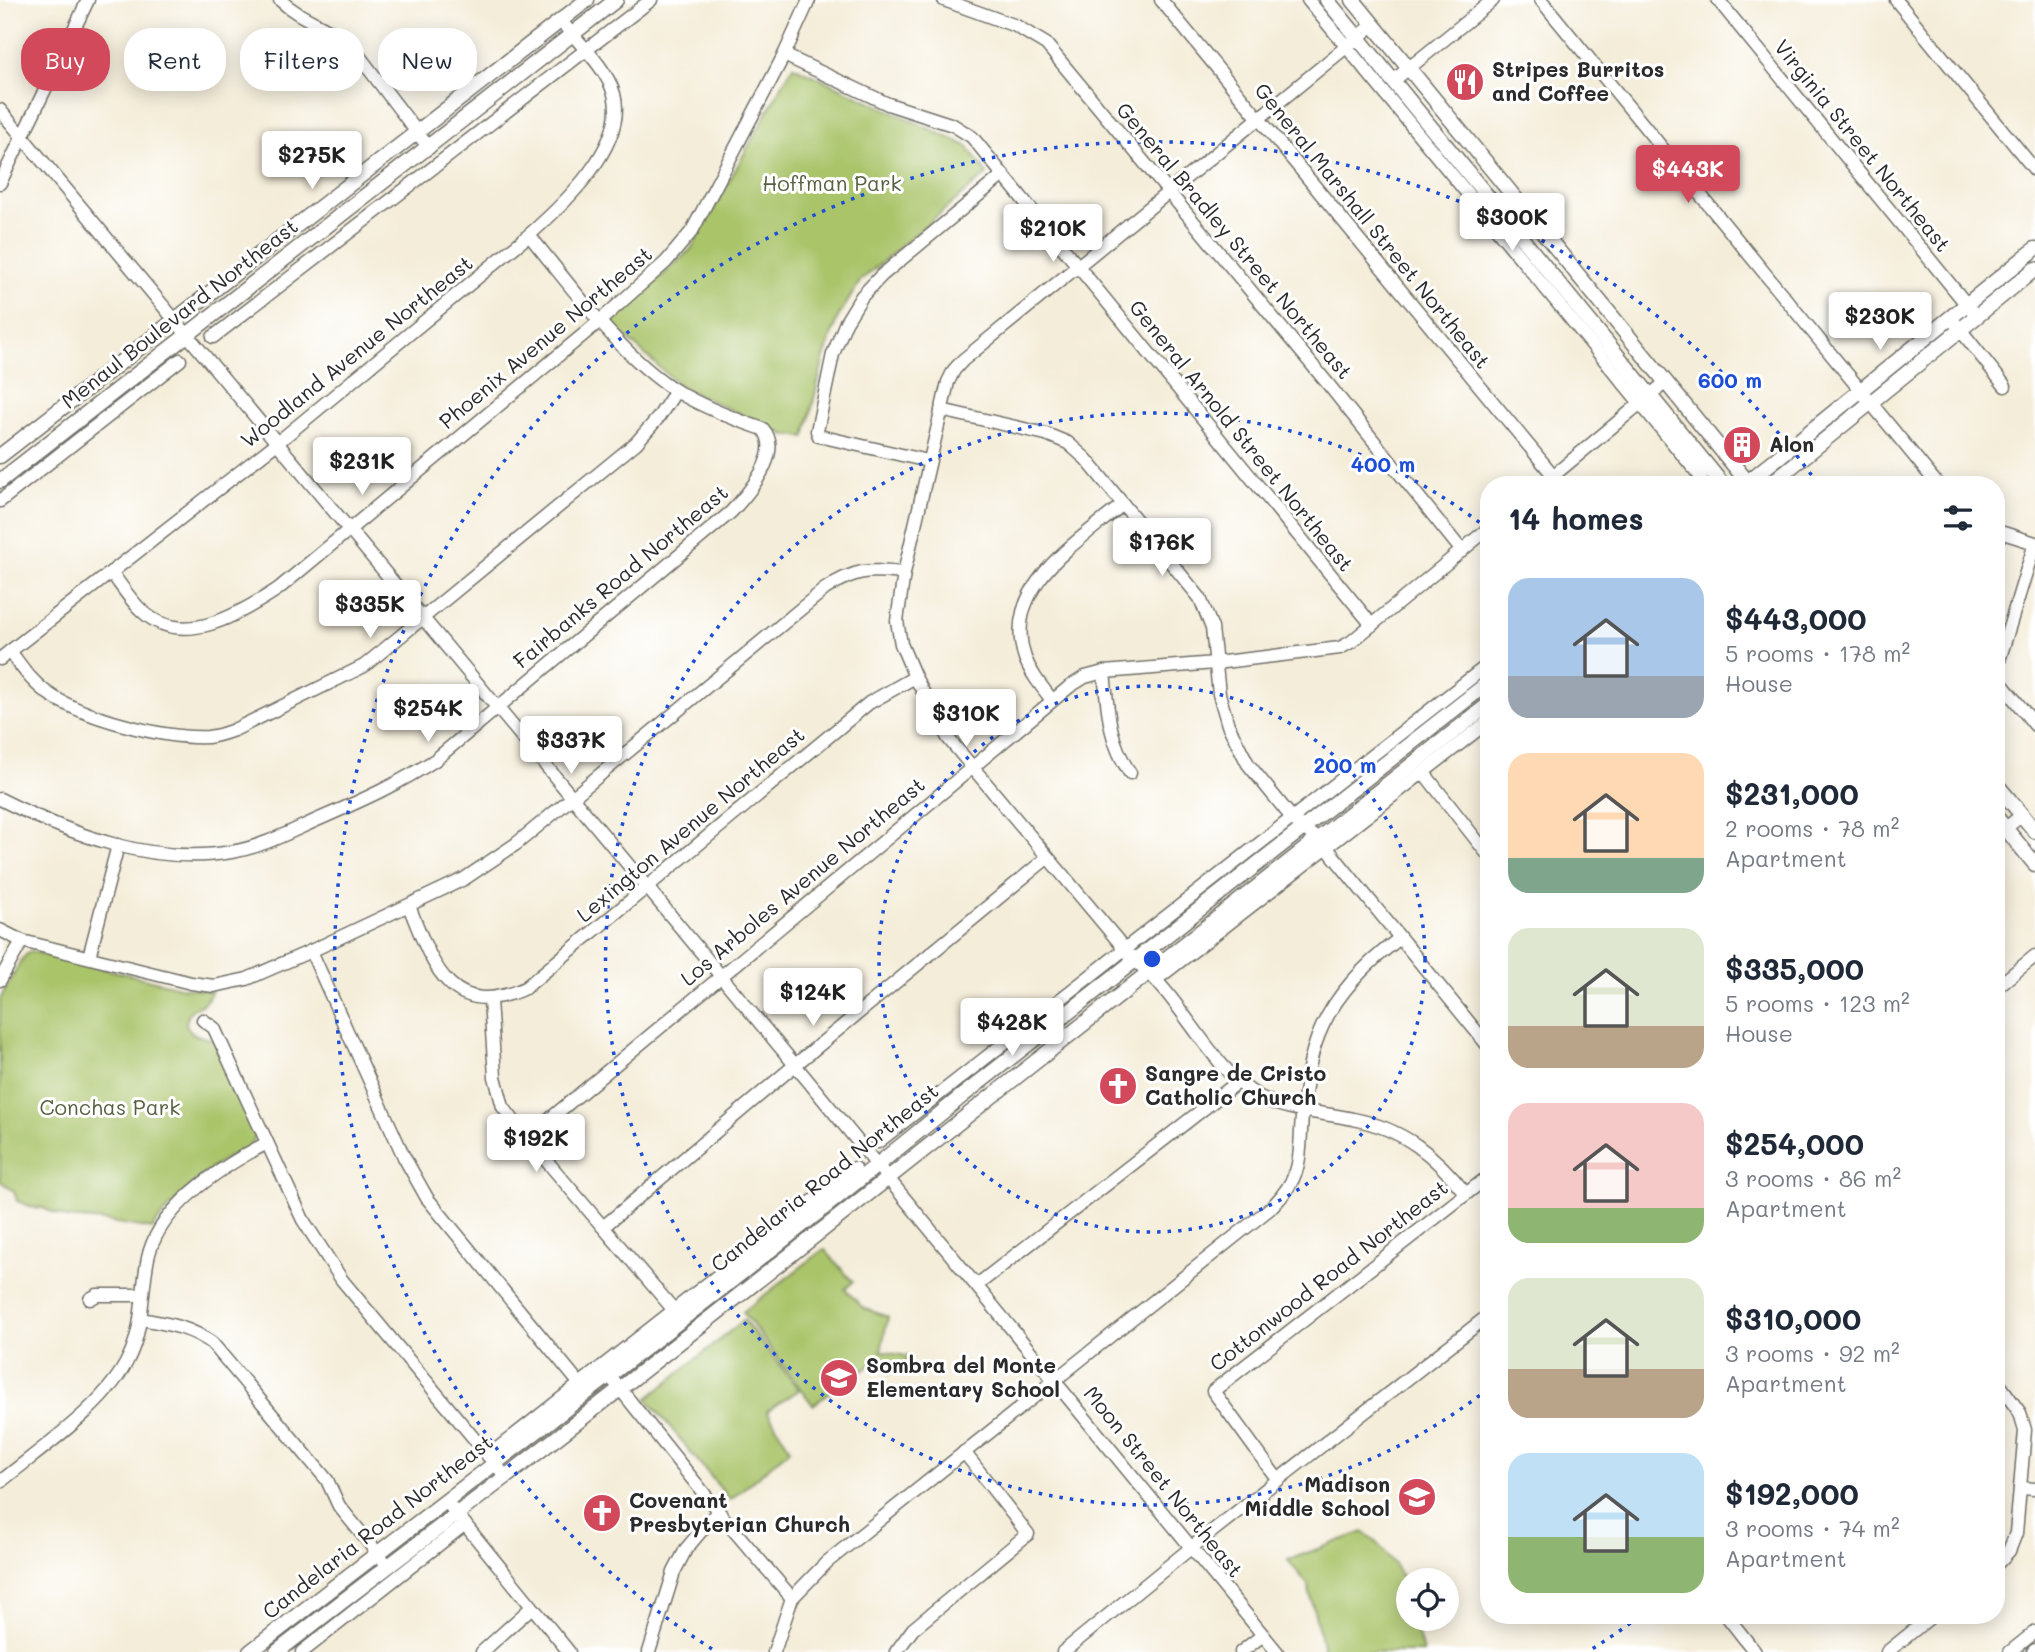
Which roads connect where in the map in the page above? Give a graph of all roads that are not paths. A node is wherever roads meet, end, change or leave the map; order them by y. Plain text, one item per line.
1 (88, 0) edge
2 (280, 0) edge
3 (587, 0) edge
4 (616, 0) edge
5 (650, 0) edge
6 (809, 0) edge
7 (944, 0) edge
8 (1161, 0) edge
9 (1308, 0) edge
10 (1327, 0) edge
11 (1353, 0) edge
12 (1493, 0) edge
13 (1541, 0) edge
14 (1718, 0) edge
15 (1896, 0) edge
16 (561, 20) junction
17 (1373, 25) junction
18 (572, 35) junction
19 (1352, 42) junction
20 (586, 50) junction
21 (784, 55) junction
22 (1409, 68) junction
23 (1393, 81) junction
24 (0, 110) edge
25 (1258, 118) junction
26 (417, 132) junction
27 (23, 137) junction
28 (429, 148) junction
29 (2035, 170) edge
30 (1003, 175) junction
31 (0, 183) edge
32 (1167, 192) junction
33 (529, 235) junction
34 (2035, 249) edge
35 (1077, 266) junction
36 (2035, 270) edge
37 (1971, 310) junction
38 (175, 320) junction
39 (601, 320) junction
40 (1955, 324) junction
41 (188, 335) junction
42 (213, 337) dead end
43 (180, 360) dead end
44 (1666, 382) junction
45 (2006, 386) dead end
46 (676, 391) junction
47 (1866, 396) junction
48 (1645, 399) junction
49 (941, 410) junction
50 (277, 443) junction
51 (0, 456) edge
52 (928, 461) junction
53 (1553, 475) joint
54 (1699, 476) edge
55 (1715, 476) edge
56 (1741, 476) edge
57 (1758, 476) edge
58 (1779, 476) edge
59 (1931, 476) edge
60 (0, 481) edge
61 (0, 501) edge
62 (1123, 504) junction
63 (349, 530) junction
64 (2005, 534) edge
65 (1480, 536) edge
66 (2035, 543) edge
67 (1462, 551) junction
68 (111, 572) junction
69 (904, 573) junction
70 (423, 618) junction
71 (1372, 625) junction
72 (2005, 641) edge
73 (5, 655) edge
74 (1216, 663) junction
75 (1480, 671) edge
76 (1104, 672) junction
77 (915, 677) junction
78 (2005, 688) edge
79 (1480, 689) edge
80 (1052, 699) junction
81 (497, 707) junction
82 (1480, 712) edge
83 (2035, 725) edge
84 (1480, 728) edge
85 (971, 766) junction
86 (1130, 773) dead end
87 (1424, 773) junction
88 (2005, 795) edge
89 (572, 796) junction
90 (0, 799) edge
91 (2022, 815) junction
92 (1298, 823) junction
93 (2005, 824) edge
94 (2035, 831) edge
95 (2005, 833) edge
96 (1322, 844) junction
97 (118, 845) junction
98 (1480, 845) edge
99 (1047, 858) junction
100 (2035, 864) edge
101 (646, 886) junction
102 (409, 906) junction
103 (0, 930) edge
104 (1400, 938) junction
105 (22, 941) junction
106 (311, 951) junction
107 (1129, 954) junction
108 (2035, 956) edge
109 (89, 957) junction
110 (1153, 975) junction
111 (722, 977) junction
112 (0, 980) edge
113 (2005, 980) edge
114 (490, 1000) junction
115 (203, 1020) dead end
116 (1480, 1035) edge
117 (795, 1065) junction
118 (1238, 1082) junction
119 (1303, 1111) junction
120 (527, 1138) junction
121 (878, 1142) dead end
122 (267, 1143) junction
123 (878, 1165) junction
124 (855, 1168) dead end
125 (889, 1179) junction
126 (1480, 1183) edge
127 (1466, 1194) junction
128 (603, 1227) junction
129 (977, 1285) junction
130 (142, 1295) junction
131 (90, 1299) dead end
132 (673, 1309) junction
133 (141, 1319) junction
134 (1480, 1322) edge
135 (609, 1375) junction
136 (1054, 1380) junction
137 (579, 1383) junction
138 (620, 1389) junction
139 (2005, 1391) edge
140 (964, 1452) junction
141 (491, 1460) junction
142 (506, 1477) junction
143 (1278, 1480) junction
144 (0, 1482) edge
145 (2020, 1488) junction
146 (2035, 1489) edge
147 (446, 1501) junction
148 (718, 1511) junction
149 (461, 1519) junction
150 (1192, 1547) junction
151 (377, 1553) junction
152 (2005, 1555) edge
153 (388, 1566) junction
154 (792, 1598) junction
155 (532, 1607) junction
156 (1733, 1624) edge
157 (1922, 1624) edge
158 (2035, 1632) edge
159 (1263, 1635) junction
160 (250, 1652) edge
161 (277, 1652) edge
162 (302, 1652) edge
163 (482, 1652) edge
164 (569, 1652) edge
165 (649, 1652) edge
166 (774, 1652) edge
167 (896, 1652) edge
168 (1063, 1652) edge
169 (1241, 1652) edge
170 (1277, 1652) edge
171 (1755, 1652) edge
172 (1887, 1652) edge
173 (2010, 1652) edge

1 - 27 street
2 - 26 street
3 - 16 main road, Menaul Boulevard Northeast
4 - 18 main road, Menaul Boulevard Northeast
5 - 20 street
6 - 21 street, Phoenix Avenue Northeast
7 - 32 street, General Bradley Street Northeast
8 - 25 street, General Marshall Street Northeast
9 - 19 street
10 - 19 main road
11 - 17 main road
12 - 22 street
13 - 47 street
14 - 37 street, Virginia Street Northeast
15 - 29 street
16 - 18 street, Woodland Avenue Northeast
16 - 26 main road, Menaul Boulevard Northeast
17 - 19 street
17 - 22 main road
18 - 20 street, Woodland Avenue Northeast
18 - 28 main road, Menaul Boulevard Northeast
19 - 23 main road
19 - 25 street
19 - 48 street
20 - 33 street, Woodland Avenue Northeast
20 - 42 street
21 - 30 street, General Arnold Street Northeast
21 - 39 street, Phoenix Avenue Northeast
22 - 23 street
22 - 44 main road
23 - 48 main road
24 - 27 street, Moon Street Northeast
25 - 32 street
25 - 53 street, General Marshall Street Northeast
26 - 28 street
26 - 38 main road, Menaul Boulevard Northeast
27 - 31 street
27 - 38 street, Moon Street Northeast
28 - 41 main road, Menaul Boulevard Northeast
30 - 35 street, General Arnold Street Northeast
30 - 52 street
32 - 35 street
32 - 67 street, General Bradley Street Northeast
33 - 39 street
33 - 50 street, Woodland Avenue Northeast
34 - 37 main road
35 - 49 street
35 - 71 street, General Arnold Street Northeast
36 - 37 main road
37 - 40 main road
38 - 41 street, Moon Street Northeast
38 - 51 main road, Menaul Boulevard Northeast
39 - 46 street
39 - 63 street, Phoenix Avenue Northeast
40 - 45 street
40 - 47 main road
41 - 50 street, Moon Street Northeast
41 - 60 main road, Menaul Boulevard Northeast
43 - 61 street
44 - 48 street
44 - 56 main road
46 - 70 street
46 - 81 street, Fairbanks Road Northeast
47 - 57 main road
47 - 58 main road
47 - 59 street
48 - 53 street
48 - 54 street
48 - 55 main road
49 - 52 street
49 - 62 street
50 - 63 street, Moon Street Northeast
50 - 68 street, Woodland Avenue Northeast
52 - 69 street
62 - 74 street
62 - 80 street
63 - 68 street, Phoenix Avenue Northeast
63 - 70 street, Moon Street Northeast
64 - 66 street
65 - 67 street, Los Arboles Avenue Northeast
66 - 72 street
67 - 71 street, Los Arboles Avenue Northeast
68 - 73 street, Woodland Avenue Northeast
69 - 77 street
69 - 89 street
70 - 73 street
70 - 81 street, Moon Street Northeast
71 - 74 street, Los Arboles Avenue Northeast
74 - 76 street, Los Arboles Avenue Northeast
74 - 92 street
75 - 92 street
76 - 80 street, Los Arboles Avenue Northeast
76 - 86 street
77 - 85 street
77 - 101 street, Lexington Avenue Northeast
78 - 83 street
79 - 92 main road, Candelaria Road Northeast
80 - 85 street, Los Arboles Avenue Northeast
81 - 89 street, Moon Street Northeast
81 - 97 street, Fairbanks Road Northeast
82 - 96 main road, Candelaria Road Northeast
84 - 87 street
85 - 99 street
85 - 111 street, Los Arboles Avenue Northeast
87 - 96 street
87 - 98 street
88 - 91 main road
89 - 101 street, Moon Street Northeast
89 - 102 street
90 - 97 street, Fairbanks Road Northeast
91 - 93 street
91 - 94 main road
92 - 96 street
92 - 107 main road, Candelaria Road Northeast
95 - 100 main road
96 - 104 street
96 - 110 main road, Candelaria Road Northeast
97 - 109 street
99 - 107 street
99 - 117 street
101 - 111 street, Moon Street Northeast
101 - 114 street, Lexington Avenue Northeast
102 - 106 street
102 - 114 street
103 - 105 street
104 - 116 street
104 - 119 street
105 - 109 street
105 - 112 street
106 - 109 street
106 - 137 street
107 - 110 street
107 - 121 street
107 - 123 main road, Candelaria Road Northeast
108 - 113 street
110 - 118 street
110 - 125 main road, Candelaria Road Northeast
111 - 117 street, Moon Street Northeast
111 - 120 street, Los Arboles Avenue Northeast
114 - 120 street
115 - 122 street
117 - 123 street, Moon Street Northeast
117 - 128 street
118 - 119 street
118 - 129 street
119 - 127 street
119 - 136 street
120 - 128 street
122 - 130 street
122 - 141 street
123 - 125 street, Moon Street Northeast
123 - 135 main road, Candelaria Road Northeast
124 - 132 street
125 - 129 street, Moon Street Northeast
125 - 138 main road, Candelaria Road Northeast
126 - 127 street, Cottonwood Road Northeast
127 - 143 street, Cottonwood Road Northeast
128 - 132 street
129 - 136 street, Moon Street Northeast
130 - 131 street
130 - 133 street
132 - 137 street
133 - 144 street
133 - 151 street
134 - 143 street
135 - 138 street
135 - 141 main road, Candelaria Road Northeast
136 - 140 street
136 - 150 street, Moon Street Northeast
137 - 141 street
138 - 142 main road, Candelaria Road Northeast
138 - 148 street
139 - 145 street
140 - 154 street
140 - 167 street
141 - 142 street
141 - 147 main road, Candelaria Road Northeast
142 - 149 main road, Candelaria Road Northeast
143 - 150 street
145 - 146 street
145 - 152 street
147 - 149 street
147 - 151 main road, Candelaria Road Northeast
148 - 154 street
148 - 165 street
149 - 153 main road, Candelaria Road Northeast
149 - 155 street
149 - 162 street
150 - 159 street, Moon Street Northeast
150 - 168 street
151 - 153 street
151 - 160 main road, Candelaria Road Northeast
153 - 161 main road, Candelaria Road Northeast
154 - 166 street
155 - 163 street
155 - 164 street
156 - 171 street
157 - 172 street
158 - 173 street
159 - 169 street
159 - 170 street, Moon Street Northeast

